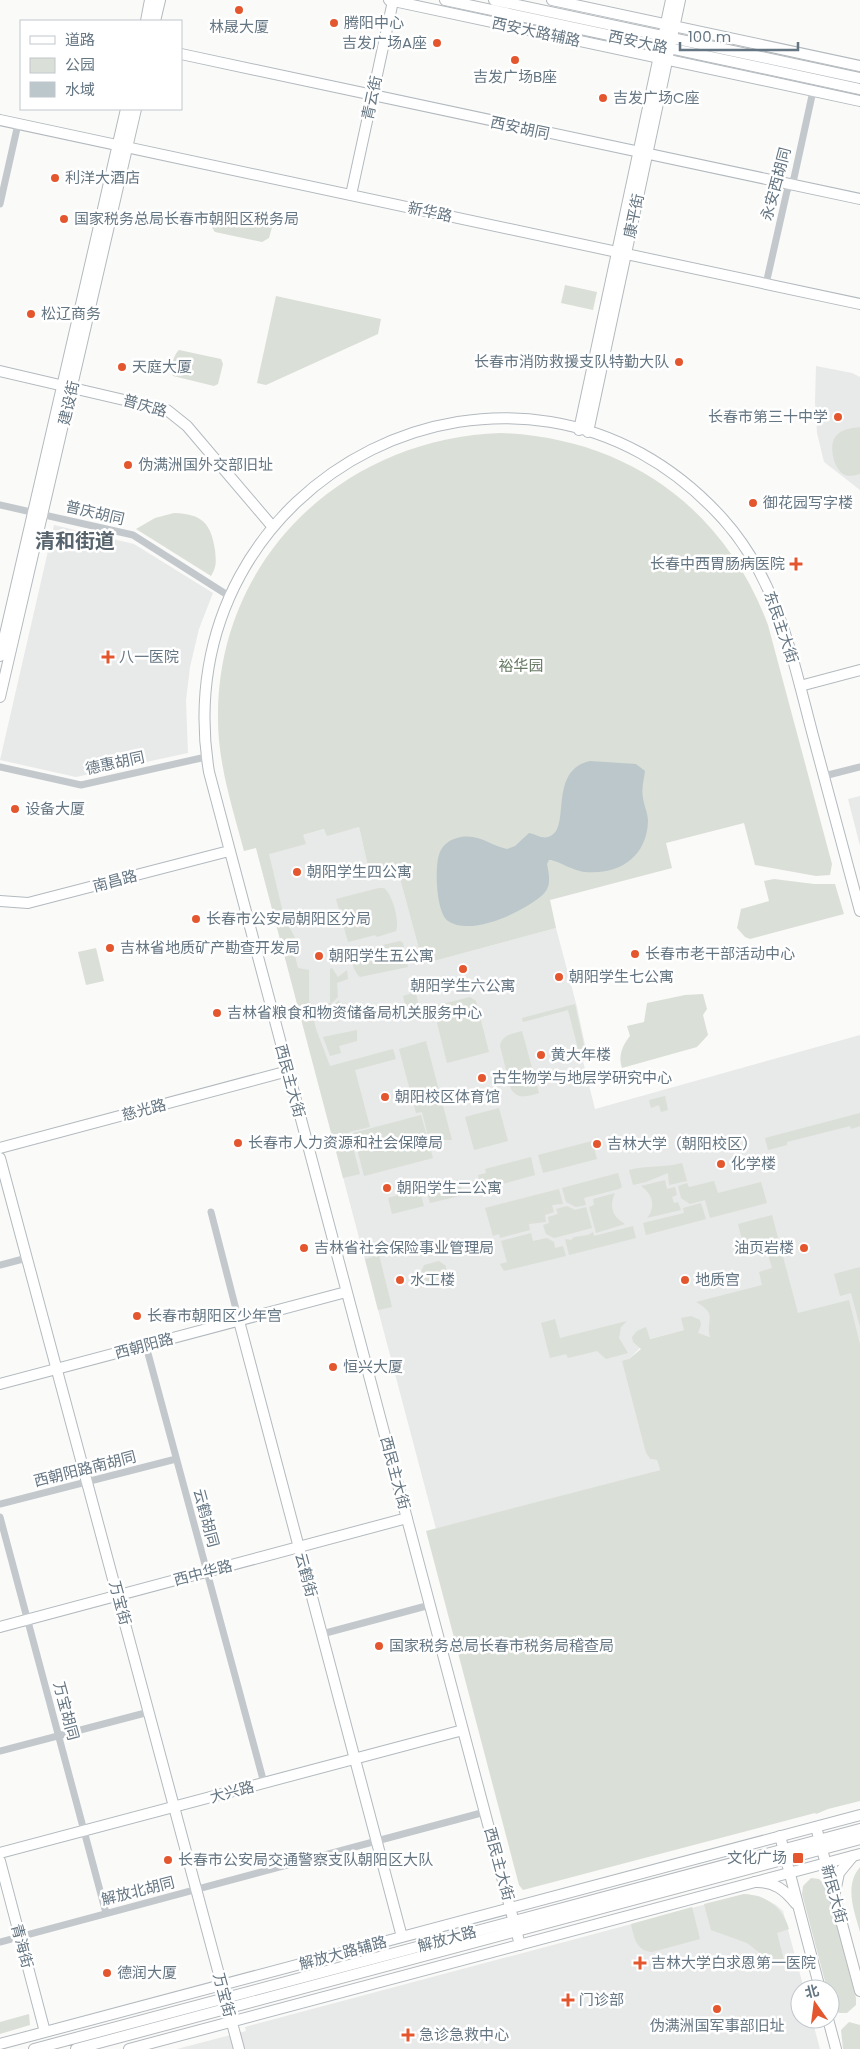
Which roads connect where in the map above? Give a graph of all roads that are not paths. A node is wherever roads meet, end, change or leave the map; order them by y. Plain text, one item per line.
1 (150, 0) edge
2 (160, 0) edge
3 (391, 0) edge
4 (445, 0) edge
5 (494, 0) edge
6 (552, 0) edge
7 (671, 0) edge
8 (680, 0) edge
9 (146, 20) edge
10 (155, 20) edge
11 (670, 25) junction
12 (666, 42) junction
13 (182, 54) edge
14 (663, 59) junction
15 (860, 66) edge
16 (860, 78) edge
17 (860, 89) edge
18 (813, 91) junction
19 (372, 97) junction
20 (860, 101) edge
21 (126, 110) edge
22 (136, 110) edge
23 (0, 120) edge
24 (18, 124) junction
25 (122, 146) junction
26 (643, 154) junction
27 (790, 185) junction
28 (351, 195) junction
29 (860, 200) edge
30 (0, 204) edge
31 (622, 253) junction
32 (766, 284) junction
33 (860, 304) edge
34 (0, 371) edge
35 (68, 387) junction
36 (584, 431) junction
37 (0, 505) edge
38 (38, 514) junction
39 (272, 526) junction
40 (229, 596) junction
41 (2, 636) edge
42 (0, 656) edge
43 (860, 670) edge
44 (800, 686) junction
45 (0, 697) edge
46 (206, 757) junction
47 (0, 767) edge
48 (860, 767) edge
49 (824, 776) junction
50 (229, 851) junction
51 (0, 902) edge
52 (860, 912) edge
53 (288, 1071) junction
54 (0, 1148) edge
55 (0, 1158) edge
56 (211, 1212) dead end
57 (27, 1258) junction
58 (0, 1265) edge
59 (346, 1292) junction
60 (239, 1321) junction
61 (146, 1346) junction
62 (57, 1369) junction
63 (0, 1384) edge
64 (176, 1459) junction
65 (87, 1482) junction
66 (0, 1504) edge
67 (0, 1517) edge
68 (407, 1518) junction
69 (299, 1547) junction
70 (206, 1572) junction
71 (118, 1596) junction
72 (430, 1605) junction
73 (28, 1620) junction
74 (0, 1627) edge
75 (322, 1634) junction
76 (149, 1712) junction
77 (463, 1730) junction
78 (59, 1736) junction
79 (0, 1751) edge
80 (355, 1759) junction
81 (264, 1783) junction
82 (174, 1808) junction
83 (485, 1812) junction
84 (860, 1815) edge
85 (816, 1827) junction
86 (860, 1830) edge
87 (84, 1831) junction
88 (780, 1836) junction
89 (860, 1839) edge
90 (376, 1841) junction
91 (821, 1845) junction
92 (0, 1853) edge
93 (785, 1854) junction
94 (857, 1855) edge
95 (0, 1861) edge
96 (826, 1863) junction
97 (789, 1873) junction
98 (755, 1882) junction
99 (196, 1890) junction
100 (835, 1896) junction
101 (798, 1907) junction
102 (510, 1908) junction
103 (106, 1913) junction
104 (515, 1926) junction
105 (20, 1936) junction
106 (402, 1937) junction
107 (0, 1942) edge
108 (520, 1945) junction
109 (817, 1979) edge
110 (222, 1985) junction
111 (860, 1991) edge
112 (227, 2003) junction
113 (232, 2022) junction
114 (831, 2029) edge
115 (45, 2032) junction
116 (0, 2044) edge
117 (34, 2049) edge
118 (76, 2049) edge
119 (129, 2049) edge
120 (239, 2049) edge
121 (836, 2049) edge

1 - 9 street
2 - 10 street
3 - 14 street, 西安大路辅路
3 - 19 street, 青云街
4 - 12 street, 西安大路
5 - 12 street, 西安大路
6 - 11 street
7 - 11 street, 康平街
8 - 11 street, 康平街
11 - 12 street, 康平街
11 - 15 street
12 - 14 street, 康平街
12 - 16 street, 西安大路
12 - 17 street, 西安大路
13 - 19 street, 西安胡同
14 - 18 street, 西安大路辅路
14 - 26 street, 康平街
18 - 20 street, 西安大路辅路
18 - 27 street, 永安西胡同
19 - 26 street, 西安胡同
19 - 28 street, 青云街
21 - 25 street, 建设街
22 - 25 street, 建设街
23 - 24 street, 新华路
24 - 25 street, 新华路
24 - 30 street
25 - 28 street, 新华路
25 - 35 street, 建设街
26 - 27 street, 西安胡同
26 - 31 street, 康平街
27 - 29 street, 西安胡同
27 - 32 street, 永安西胡同
28 - 31 street, 新华路
31 - 32 street, 新华路
31 - 36 street, 康平街
32 - 33 street, 新华路
34 - 35 street, 普庆路
35 - 38 street, 建设街
35 - 39 street, 普庆路
36 - 39 street, 西民主大街
36 - 44 street, 东民主大街
37 - 38 street, 普庆胡同
38 - 40 street, 普庆胡同
38 - 41 street, 建设街
38 - 45 street, 建设街
39 - 40 street, 西民主大街
40 - 46 street, 西民主大街
41 - 42 street, 建设街
43 - 44 street
44 - 49 street, 东民主大街
46 - 47 street, 德惠胡同
46 - 50 street, 西民主大街
48 - 49 street
49 - 52 street, 东民主大街
50 - 51 street, 南昌路
50 - 53 street, 西民主大街
53 - 54 street, 慈光路
53 - 59 street, 西民主大街
55 - 57 street, 万宝街
56 - 60 street, 云鹤街
57 - 58 street
57 - 62 street, 万宝街
59 - 60 street, 西朝阳路
59 - 68 street, 西民主大街
60 - 61 street, 西朝阳路
60 - 69 street, 云鹤街
61 - 62 street, 西朝阳路
61 - 64 street, 云鹤胡同
62 - 63 street, 西朝阳路
62 - 65 street, 万宝街
64 - 65 street, 西朝阳路南胡同
64 - 70 street, 云鹤胡同
65 - 66 street, 西朝阳路南胡同
65 - 71 street, 万宝街
67 - 73 street, 万宝胡同
68 - 69 street, 西中华路
68 - 72 street, 西民主大街
69 - 70 street, 西中华路
69 - 75 street, 云鹤街
70 - 71 street, 西中华路
70 - 81 street, 云鹤胡同
71 - 73 street, 西中华路
71 - 76 street, 万宝街
72 - 75 street
72 - 77 street, 西民主大街
73 - 74 street, 西中华路
73 - 78 street, 万宝胡同
75 - 80 street, 云鹤街
76 - 78 street
76 - 82 street, 万宝街
77 - 80 street, 大兴路
77 - 83 street, 西民主大街
78 - 79 street
78 - 87 street, 万宝胡同
80 - 81 street, 大兴路
80 - 90 street, 云鹤街
81 - 82 street, 大兴路
82 - 87 street, 大兴路
82 - 99 street, 万宝街
83 - 90 street, 解放北胡同
83 - 102 street, 西民主大街
84 - 85 street, 解放大路辅路
85 - 88 street, 解放大路辅路
85 - 91 street, 新民大街
86 - 91 street, 解放大路
87 - 92 street, 大兴路
87 - 103 street, 万宝胡同
88 - 93 street
88 - 102 street, 解放大路辅路
89 - 91 street, 解放大路
90 - 99 street, 解放北胡同
90 - 106 street, 云鹤街
91 - 93 street, 解放大路
91 - 96 street, 新民大街
93 - 97 street
93 - 104 street, 解放大路
94 - 96 street
94 - 100 street
95 - 105 street, 青海街
96 - 97 street
96 - 100 street, 新民大街
97 - 98 street
97 - 101 street
98 - 101 street
98 - 108 street
99 - 103 street, 解放北胡同
99 - 110 street, 万宝街
100 - 111 street, 新民大街
101 - 109 street
102 - 104 street, 西民主大街
102 - 106 street, 解放大路辅路
103 - 105 street, 解放北胡同
104 - 108 street, 西民主大街
104 - 112 street, 解放大路
105 - 107 street, 解放北胡同
105 - 115 street, 青海街
106 - 110 street, 解放大路辅路
108 - 113 street
110 - 112 street, 万宝街
110 - 115 street, 解放大路辅路
112 - 113 street, 万宝街
112 - 117 street, 解放大路
112 - 118 street, 解放大路
113 - 119 street
113 - 120 street, 万宝街
114 - 121 street
115 - 116 street, 解放大路辅路

